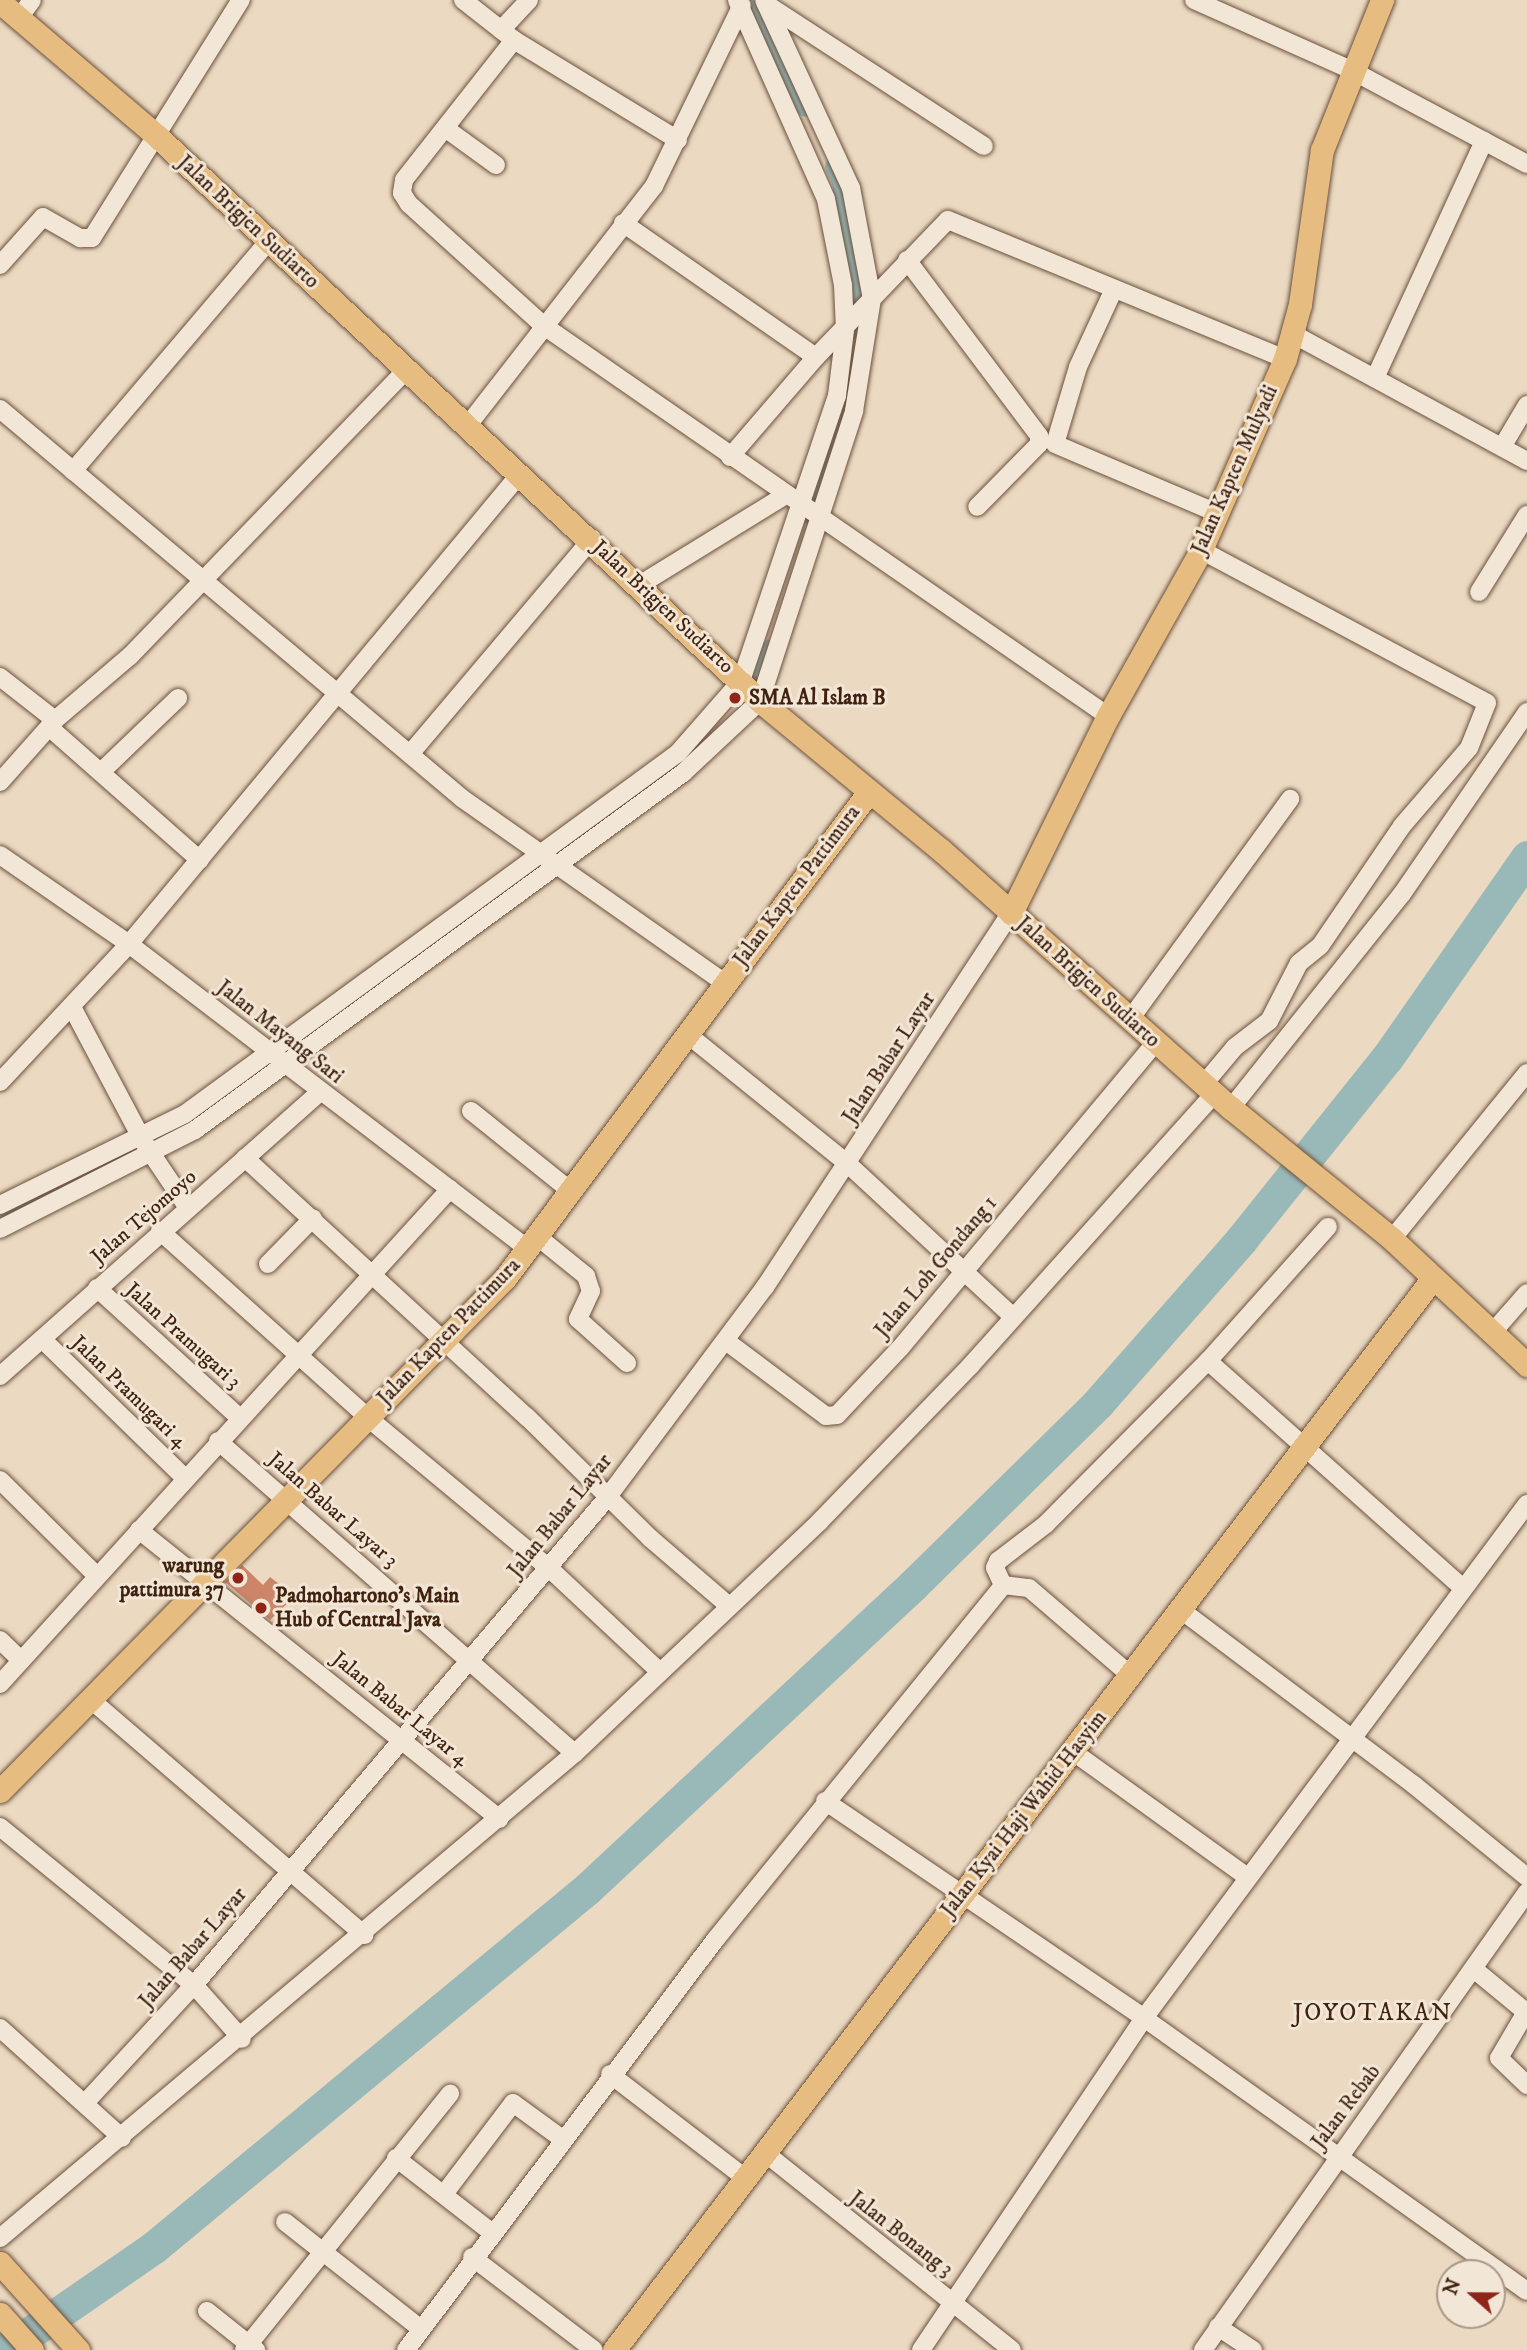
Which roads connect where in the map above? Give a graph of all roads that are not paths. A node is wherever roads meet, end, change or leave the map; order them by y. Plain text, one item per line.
1 (241, 0) edge
2 (463, 0) edge
3 (529, 0) edge
4 (1194, 0) edge
5 (1382, 0) edge
6 (0, 2) edge
7 (765, 2) edge
8 (741, 4) edge
9 (25, 9) edge
10 (507, 35) junction
11 (1351, 70) junction
12 (445, 128) junction
13 (158, 137) junction
14 (678, 140) junction
15 (1484, 141) junction
16 (984, 146) dead end
17 (1527, 164) edge
18 (496, 165) dead end
19 (624, 223) junction
20 (268, 242) junction
21 (907, 260) junction
22 (0, 265) edge
23 (1114, 289) junction
24 (868, 304) junction
25 (544, 326) junction
26 (847, 328) junction
27 (1293, 334) junction
28 (816, 357) junction
29 (1285, 359) junction
30 (406, 370) junction
31 (1376, 378) junction
32 (1527, 405) edge
33 (0, 409) edge
34 (468, 425) junction
35 (1502, 447) junction
36 (730, 457) junction
37 (1527, 461) edge
38 (73, 471) junction
39 (519, 475) junction
40 (784, 496) junction
41 (977, 507) dead end
42 (810, 512) junction
43 (1217, 513) junction
44 (1527, 515) edge
45 (592, 539) junction
46 (1201, 550) junction
47 (204, 580) junction
48 (641, 584) junction
49 (1479, 592) dead end
50 (0, 677) edge
51 (751, 691) junction
52 (338, 692) junction
53 (177, 698) dead end
54 (1527, 712) edge
55 (1108, 716) junction
56 (52, 724) junction
57 (410, 754) junction
58 (103, 770) junction
59 (0, 782) edge
60 (868, 793) junction
61 (1290, 799) dead end
62 (541, 853) junction
63 (0, 855) edge
64 (200, 860) junction
65 (558, 865) junction
66 (1011, 913) junction
67 (129, 944) junction
68 (725, 983) junction
69 (72, 1007) junction
70 (1131, 1018) junction
71 (687, 1034) junction
72 (1156, 1042) junction
73 (267, 1053) junction
74 (286, 1066) junction
75 (1525, 1080) edge
76 (0, 1082) edge
77 (318, 1093) junction
78 (1216, 1095) junction
79 (471, 1111) dead end
80 (146, 1146) junction
81 (245, 1158) junction
82 (848, 1164) junction
83 (450, 1189) junction
84 (572, 1192) junction
85 (0, 1205) edge
86 (188, 1208) junction
87 (313, 1218) junction
88 (1328, 1227) dead end
89 (0, 1229) edge
90 (160, 1231) junction
91 (1392, 1239) junction
92 (533, 1243) junction
93 (268, 1264) dead end
94 (960, 1273) junction
95 (372, 1276) junction
96 (1433, 1278) junction
97 (97, 1288) junction
98 (1527, 1293) edge
99 (1013, 1317) junction
100 (1492, 1333) junction
101 (41, 1339) junction
102 (446, 1341) junction
103 (726, 1341) junction
104 (297, 1355) junction
105 (1208, 1360) junction
106 (627, 1363) dead end
107 (1527, 1365) edge
108 (0, 1376) edge
109 (239, 1417) junction
110 (367, 1418) junction
111 (218, 1441) junction
112 (1305, 1450) junction
113 (185, 1478) junction
114 (0, 1480) edge
115 (286, 1497) junction
116 (607, 1497) junction
117 (1527, 1504) edge
118 (139, 1530) junction
119 (549, 1568) junction
120 (97, 1576) junction
121 (206, 1581) junction
122 (1003, 1585) junction
123 (1463, 1588) junction
124 (729, 1606) junction
125 (1181, 1610) junction
126 (0, 1640) edge
127 (468, 1659) junction
128 (21, 1660) junction
129 (658, 1670) junction
130 (1130, 1675) junction
131 (0, 1684) edge
132 (90, 1699) junction
133 (1351, 1738) junction
134 (399, 1739) junction
135 (1072, 1751) junction
136 (575, 1754) junction
137 (0, 1791) edge
138 (825, 1801) junction
139 (500, 1819) junction
140 (0, 1827) edge
141 (289, 1869) junction
142 (1245, 1877) junction
143 (1527, 1877) edge
144 (1527, 1892) edge
145 (960, 1897) junction
146 (364, 1935) junction
147 (1475, 1970) junction
148 (194, 1985) junction
149 (1143, 2018) junction
150 (0, 2028) edge
151 (242, 2039) junction
152 (610, 2074) junction
153 (1527, 2085) edge
154 (450, 2094) dead end
155 (85, 2103) junction
156 (121, 2138) junction
157 (561, 2138) junction
158 (764, 2152) junction
159 (396, 2158) junction
160 (1336, 2159) junction
161 (745, 2178) junction
162 (444, 2194) junction
163 (285, 2222) dead end
164 (491, 2232) junction
165 (0, 2238) edge
166 (321, 2251) junction
167 (472, 2257) junction
168 (8, 2271) edge
169 (1527, 2291) edge
170 (952, 2302) junction
171 (207, 2311) dead end
172 (0, 2314) edge
173 (1218, 2327) junction
174 (421, 2329) junction
175 (73, 2344) edge
176 (250, 2348) edge
177 (32, 2350) edge
178 (406, 2350) edge
179 (594, 2350) edge
180 (614, 2350) edge
181 (920, 2350) edge
182 (1012, 2350) edge
183 (1203, 2350) edge
184 (1253, 2350) edge

1 - 13 street
2 - 10 street
3 - 10 street
4 - 11 street
5 - 11 main road, Jalan Kapten Mulyadi
6 - 9 main road, Jalan Brigjen Sudiarto
7 - 16 street
7 - 24 street
8 - 14 street
8 - 26 street
9 - 13 main road, Jalan Brigjen Sudiarto
10 - 12 street
10 - 14 street
11 - 15 street
11 - 27 main road, Jalan Kapten Mulyadi
12 - 18 street
12 - 25 street
13 - 20 main road, Jalan Brigjen Sudiarto
13 - 22 street
14 - 19 street
15 - 17 street
15 - 31 street
19 - 25 street
19 - 28 street
20 - 30 main road, Jalan Brigjen Sudiarto
20 - 38 street
21 - 23 street
21 - 24 street
21 - 41 street
23 - 29 street
23 - 43 street
24 - 26 street
24 - 42 street
25 - 34 street
25 - 36 street
26 - 28 street
26 - 42 street
27 - 29 main road, Jalan Kapten Mulyadi
27 - 31 street
28 - 36 street
29 - 43 main road, Jalan Kapten Mulyadi
30 - 34 main road, Jalan Brigjen Sudiarto
30 - 47 street
31 - 35 street
32 - 35 street
33 - 38 street
34 - 39 main road, Jalan Brigjen Sudiarto
35 - 37 street
36 - 40 street
38 - 47 street
39 - 45 main road, Jalan Brigjen Sudiarto
39 - 52 street
40 - 42 street
40 - 48 street
42 - 51 street
42 - 51 street
42 - 55 street
43 - 46 main road, Jalan Kapten Mulyadi
44 - 49 street
45 - 48 main road, Jalan Brigjen Sudiarto
45 - 57 street
46 - 55 main road, Jalan Kapten Mulyadi
46 - 78 street
47 - 52 street
47 - 56 street
48 - 51 main road, Jalan Brigjen Sudiarto
50 - 56 street
51 - 60 main road, Jalan Brigjen Sudiarto
51 - 62 street
51 - 65 street
52 - 57 street
52 - 64 street
53 - 58 street
54 - 78 street
55 - 66 main road, Jalan Kapten Mulyadi
56 - 58 street
56 - 59 street
57 - 62 street
58 - 64 street
60 - 66 main road, Jalan Brigjen Sudiarto
60 - 68 main road, Jalan Kapten Pattimura
61 - 70 street
62 - 65 street
62 - 73 street
63 - 67 street, Jalan Mayang Sari
64 - 67 street
65 - 68 street
65 - 74 street
66 - 70 main road, Jalan Brigjen Sudiarto
66 - 82 street, Jalan Babar Layar
67 - 69 street
67 - 73 street, Jalan Mayang Sari
68 - 71 main road, Jalan Kapten Pattimura
69 - 76 street
69 - 80 street
70 - 72 main road, Jalan Brigjen Sudiarto
71 - 82 street
71 - 84 main road, Jalan Kapten Pattimura
72 - 78 main road, Jalan Brigjen Sudiarto
72 - 94 street, Jalan Loh Gondang 1
73 - 74 street, Jalan Mayang Sari
73 - 80 street
74 - 77 street, Jalan Mayang Sari
74 - 80 street
75 - 91 street
77 - 81 street, Jalan Tejomoyo
77 - 83 street, Jalan Mayang Sari
78 - 91 main road, Jalan Brigjen Sudiarto
78 - 99 street
79 - 84 street
80 - 85 street
80 - 86 street
80 - 89 street
81 - 86 street, Jalan Tejomoyo
81 - 87 street
82 - 94 street
82 - 103 street, Jalan Babar Layar
83 - 92 street, Jalan Mayang Sari
83 - 95 street
84 - 92 main road, Jalan Kapten Pattimura
86 - 90 street, Jalan Tejomoyo
87 - 93 street
87 - 95 street
88 - 105 street
90 - 97 street, Jalan Tejomoyo
90 - 104 street
91 - 96 main road, Jalan Brigjen Sudiarto
92 - 102 main road, Jalan Kapten Pattimura
92 - 106 street, Jalan Mayang Sari
94 - 99 street
94 - 103 street, Jalan Loh Gondang 1
95 - 102 street
95 - 104 street
96 - 100 main road, Jalan Brigjen Sudiarto
96 - 112 main road, Jalan Kyai Haji Wahid Hasyim
97 - 101 street, Jalan Tejomoyo
97 - 109 street, Jalan Pramugari 3
98 - 100 street
99 - 124 street
100 - 107 main road, Jalan Brigjen Sudiarto
101 - 108 street, Jalan Tejomoyo
101 - 113 street, Jalan Pramugari 4
102 - 110 main road, Jalan Kapten Pattimura
102 - 116 street
103 - 116 street, Jalan Babar Layar
104 - 109 street
104 - 110 street
105 - 112 street
105 - 122 street
109 - 111 street
110 - 115 main road, Jalan Kapten Pattimura
110 - 119 street
111 - 113 street
111 - 115 street, Jalan Babar Layar 3
112 - 123 street
112 - 125 main road, Jalan Kyai Haji Wahid Hasyim
113 - 118 street
114 - 120 street
115 - 121 main road, Jalan Kapten Pattimura
115 - 127 street, Jalan Babar Layar 3
116 - 119 street, Jalan Babar Layar
116 - 124 street
117 - 123 street
118 - 120 street
118 - 121 street, Jalan Babar Layar 4
119 - 127 street, Jalan Babar Layar
119 - 129 street
120 - 128 street
121 - 132 main road, Jalan Kapten Pattimura
121 - 134 street, Jalan Babar Layar 4
122 - 130 street
122 - 138 street
123 - 133 street
124 - 129 street
125 - 130 main road, Jalan Kyai Haji Wahid Hasyim
125 - 133 street
126 - 128 street
127 - 134 street, Jalan Babar Layar
127 - 136 street, Jalan Babar Layar 3
128 - 131 street
129 - 136 street
130 - 135 main road, Jalan Kyai Haji Wahid Hasyim
132 - 137 main road, Jalan Kapten Pattimura
132 - 141 street
133 - 142 street
133 - 143 street
134 - 139 street, Jalan Babar Layar 4
134 - 141 street, Jalan Babar Layar
135 - 142 street
135 - 145 main road, Jalan Kyai Haji Wahid Hasyim
136 - 139 street
138 - 145 street
138 - 152 street
139 - 146 street
140 - 148 street
141 - 146 street
141 - 148 street, Jalan Babar Layar
142 - 149 street
144 - 147 street, Jalan Rebab
145 - 149 street
145 - 158 main road, Jalan Kyai Haji Wahid Hasyim
146 - 151 street
147 - 153 street
147 - 160 street, Jalan Rebab
148 - 151 street
148 - 155 street, Jalan Babar Layar
149 - 160 street
149 - 170 street
150 - 155 street
151 - 156 street
152 - 157 street
152 - 161 street
154 - 159 street
155 - 156 street
156 - 165 street
157 - 162 street
157 - 164 street
158 - 161 main road, Jalan Kyai Haji Wahid Hasyim
158 - 170 street, Jalan Bonang 3
159 - 162 street
159 - 166 street
160 - 169 street
160 - 173 street, Jalan Rebab
161 - 180 main road, Jalan Kyai Haji Wahid Hasyim
162 - 164 street
163 - 166 street
164 - 167 street
166 - 174 street
166 - 176 street
167 - 174 street
167 - 179 street
168 - 175 main road
170 - 181 street
170 - 182 street, Jalan Bonang 3
171 - 176 street
172 - 177 main road
173 - 183 street, Jalan Rebab
173 - 184 street
174 - 178 street

